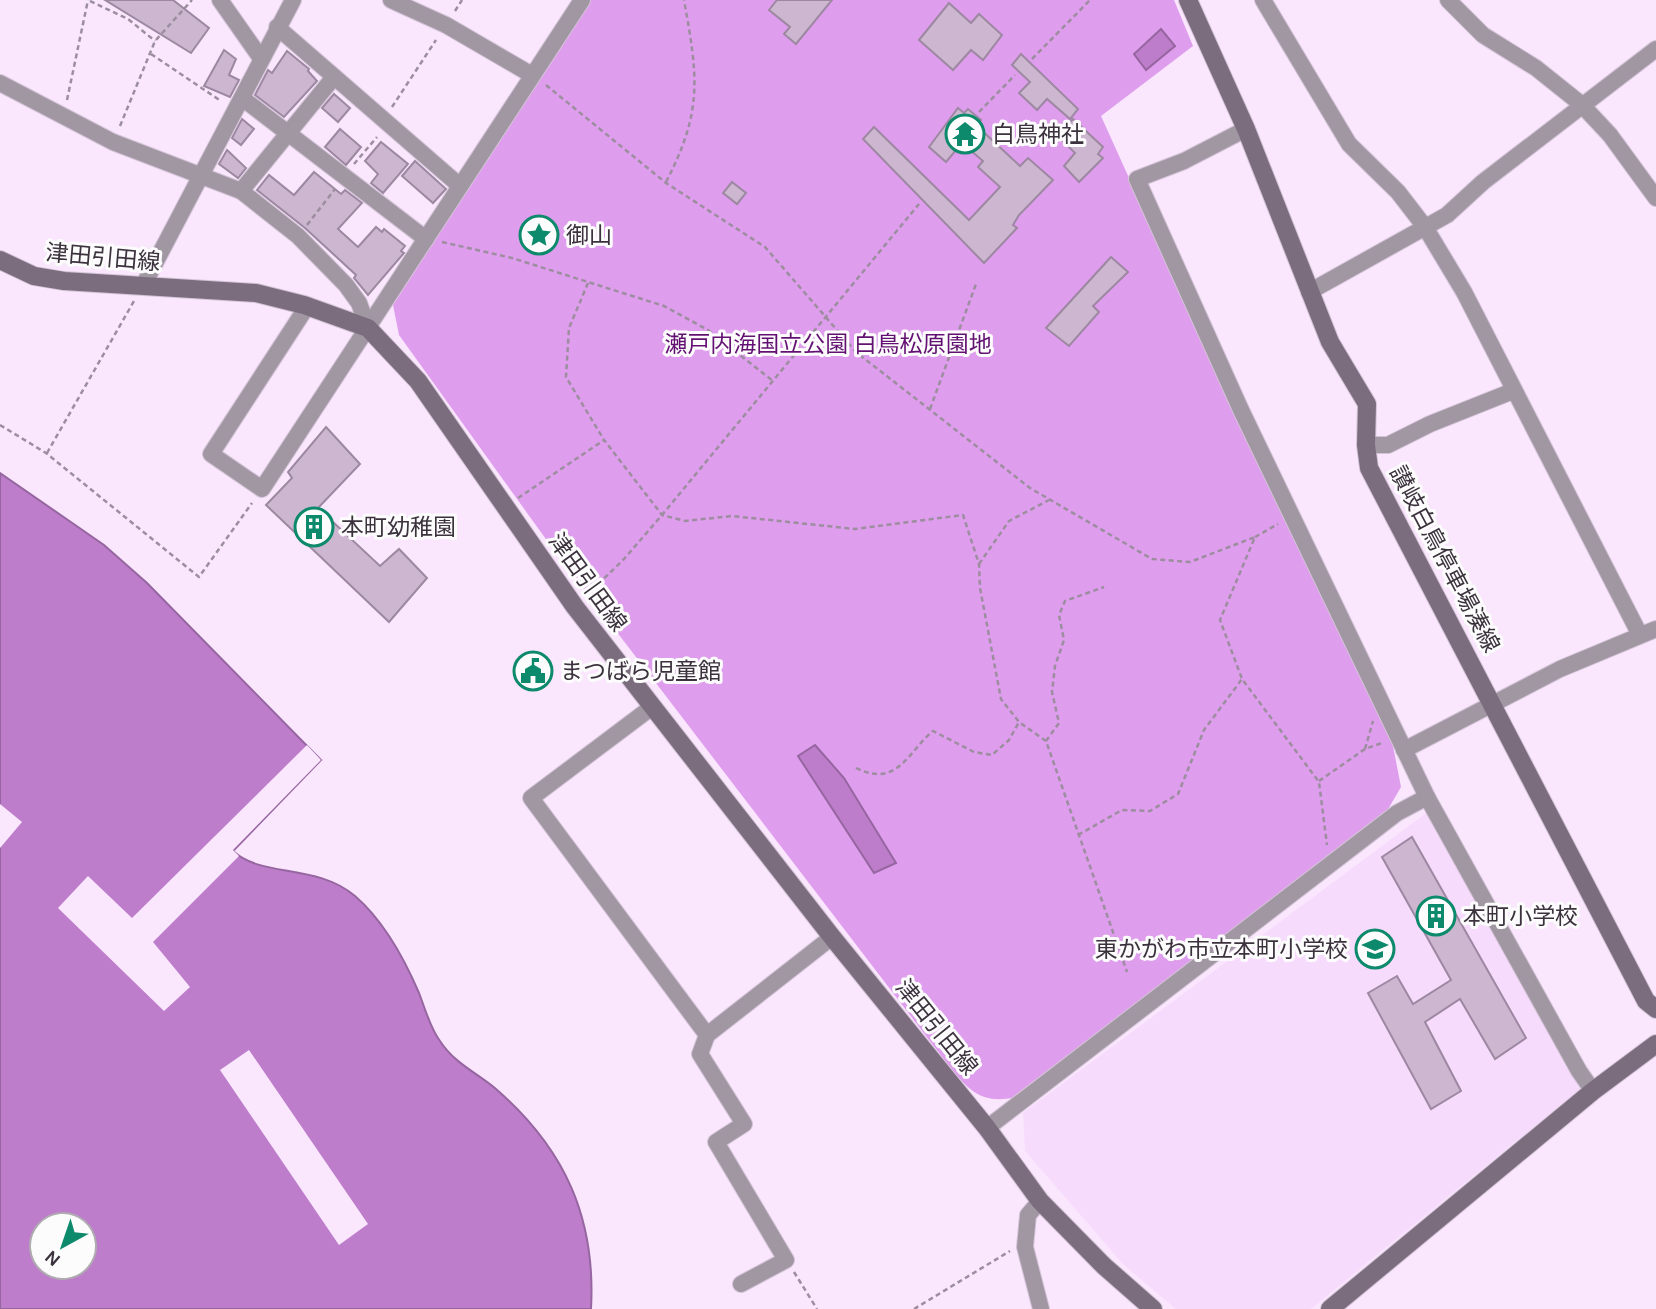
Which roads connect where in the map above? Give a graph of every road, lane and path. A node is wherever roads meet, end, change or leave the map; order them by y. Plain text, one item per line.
1 (88, 0) edge
2 (192, 0) edge
3 (220, 0) edge
4 (293, 0) edge
5 (391, 0) edge
6 (582, 0) edge
7 (684, 0) edge
8 (1090, 0) edge
9 (1188, 0) edge
10 (1263, 0) edge
11 (1447, 0) edge
12 (277, 27) junction
13 (155, 41) junction
14 (1656, 49) edge
15 (150, 54) junction
16 (260, 58) junction
17 (1032, 59) dead end
18 (533, 75) junction
19 (1015, 75) dead end
20 (334, 76) junction
21 (0, 83) edge
22 (239, 104) junction
23 (1581, 104) junction
24 (979, 112) dead end
25 (64, 117) junction
26 (1246, 129) junction
27 (289, 132) junction
28 (113, 142) junction
29 (202, 173) junction
30 (666, 183) junction
31 (460, 186) junction
32 (241, 191) junction
33 (1656, 198) edge
34 (919, 204) dead end
35 (1426, 227) junction
36 (426, 239) junction
37 (0, 260) edge
38 (588, 283) junction
39 (976, 284) dead end
40 (143, 286) junction
41 (1309, 292) junction
42 (304, 305) junction
43 (824, 319) junction
44 (368, 328) junction
45 (773, 381) junction
46 (1513, 391) junction
47 (930, 410) junction
48 (0, 425) edge
49 (604, 440) junction
50 (1366, 444) junction
51 (46, 453) junction
52 (262, 489) junction
53 (1049, 500) junction
54 (505, 507) junction
55 (662, 514) junction
56 (1293, 516) junction
57 (1255, 537) junction
58 (979, 564) junction
59 (1104, 587) dead end
60 (575, 607) junction
61 (1656, 629) edge
62 (1640, 635) junction
63 (1241, 679) junction
64 (1493, 704) junction
65 (652, 707) junction
66 (1019, 722) junction
67 (1046, 741) junction
68 (1401, 743) junction
69 (856, 768) dead end
70 (1318, 782) junction
71 (1427, 797) junction
72 (1078, 835) junction
73 (1330, 866) junction
74 (832, 937) junction
75 (1127, 972) dead end
76 (1656, 1009) edge
77 (707, 1035) junction
78 (1656, 1044) edge
79 (1593, 1091) junction
80 (987, 1128) junction
81 (1040, 1201) junction
82 (1025, 1247) junction
83 (786, 1260) junction
84 (741, 1284) dead end
85 (817, 1309) edge
86 (914, 1309) edge
87 (1041, 1309) edge
88 (1153, 1309) edge
89 (1330, 1309) edge

1 - 13 path
1 - 25 path
2 - 13 path
3 - 16 street
4 - 12 street
5 - 18 street
6 - 18 street
7 - 30 path
8 - 17 path
9 - 26 main road, 讃岐白鳥停車場湊線
10 - 35 street
11 - 23 street
12 - 16 street
12 - 20 street
13 - 15 path
14 - 23 street
15 - 22 path
15 - 28 path
16 - 22 street
18 - 30 path
18 - 31 street
19 - 24 path
20 - 27 street
20 - 31 street
21 - 25 street
22 - 27 street
22 - 29 street
23 - 33 street
23 - 35 street
25 - 28 street
26 - 41 main road, 讃岐白鳥停車場湊線
26 - 56 street
27 - 32 street
27 - 36 street
28 - 29 street
29 - 32 street
29 - 40 street
30 - 43 path
31 - 36 street
32 - 44 street
34 - 43 path
35 - 41 street
35 - 46 street
36 - 38 path
36 - 44 street
37 - 40 main road, 津田引田線
38 - 45 path
38 - 49 path
39 - 47 path
40 - 42 main road, 津田引田線
40 - 51 path
41 - 50 main road, 讃岐白鳥停車場湊線
42 - 44 main road, 津田引田線
42 - 52 street
43 - 45 path
43 - 47 path
44 - 52 street
44 - 54 main road, 津田引田線
45 - 55 path
46 - 50 street
46 - 62 street
47 - 53 path
48 - 51 path
49 - 54 path
49 - 55 path
50 - 64 main road, 讃岐白鳥停車場湊線
51 - 52 path
53 - 57 path
53 - 58 path
54 - 60 main road, 津田引田線
55 - 58 path
55 - 60 path
56 - 57 path
56 - 68 street
57 - 63 path
58 - 66 path
59 - 67 path
60 - 65 main road, 津田引田線
61 - 62 street
62 - 64 street
63 - 70 path
63 - 72 path
64 - 68 street
64 - 76 main road, 讃岐白鳥停車場湊線
65 - 74 main road, 津田引田線
65 - 77 street
66 - 67 path
66 - 69 path
67 - 72 path
68 - 70 path
68 - 71 street
70 - 73 path
71 - 73 street
71 - 79 street
72 - 75 path
73 - 80 street
74 - 77 street
74 - 80 main road, 津田引田線
77 - 83 street
78 - 79 main road
79 - 89 main road
80 - 81 main road, 津田引田線
81 - 82 street
81 - 88 main road, 津田引田線
82 - 86 path
82 - 87 street
83 - 84 street
83 - 85 path

